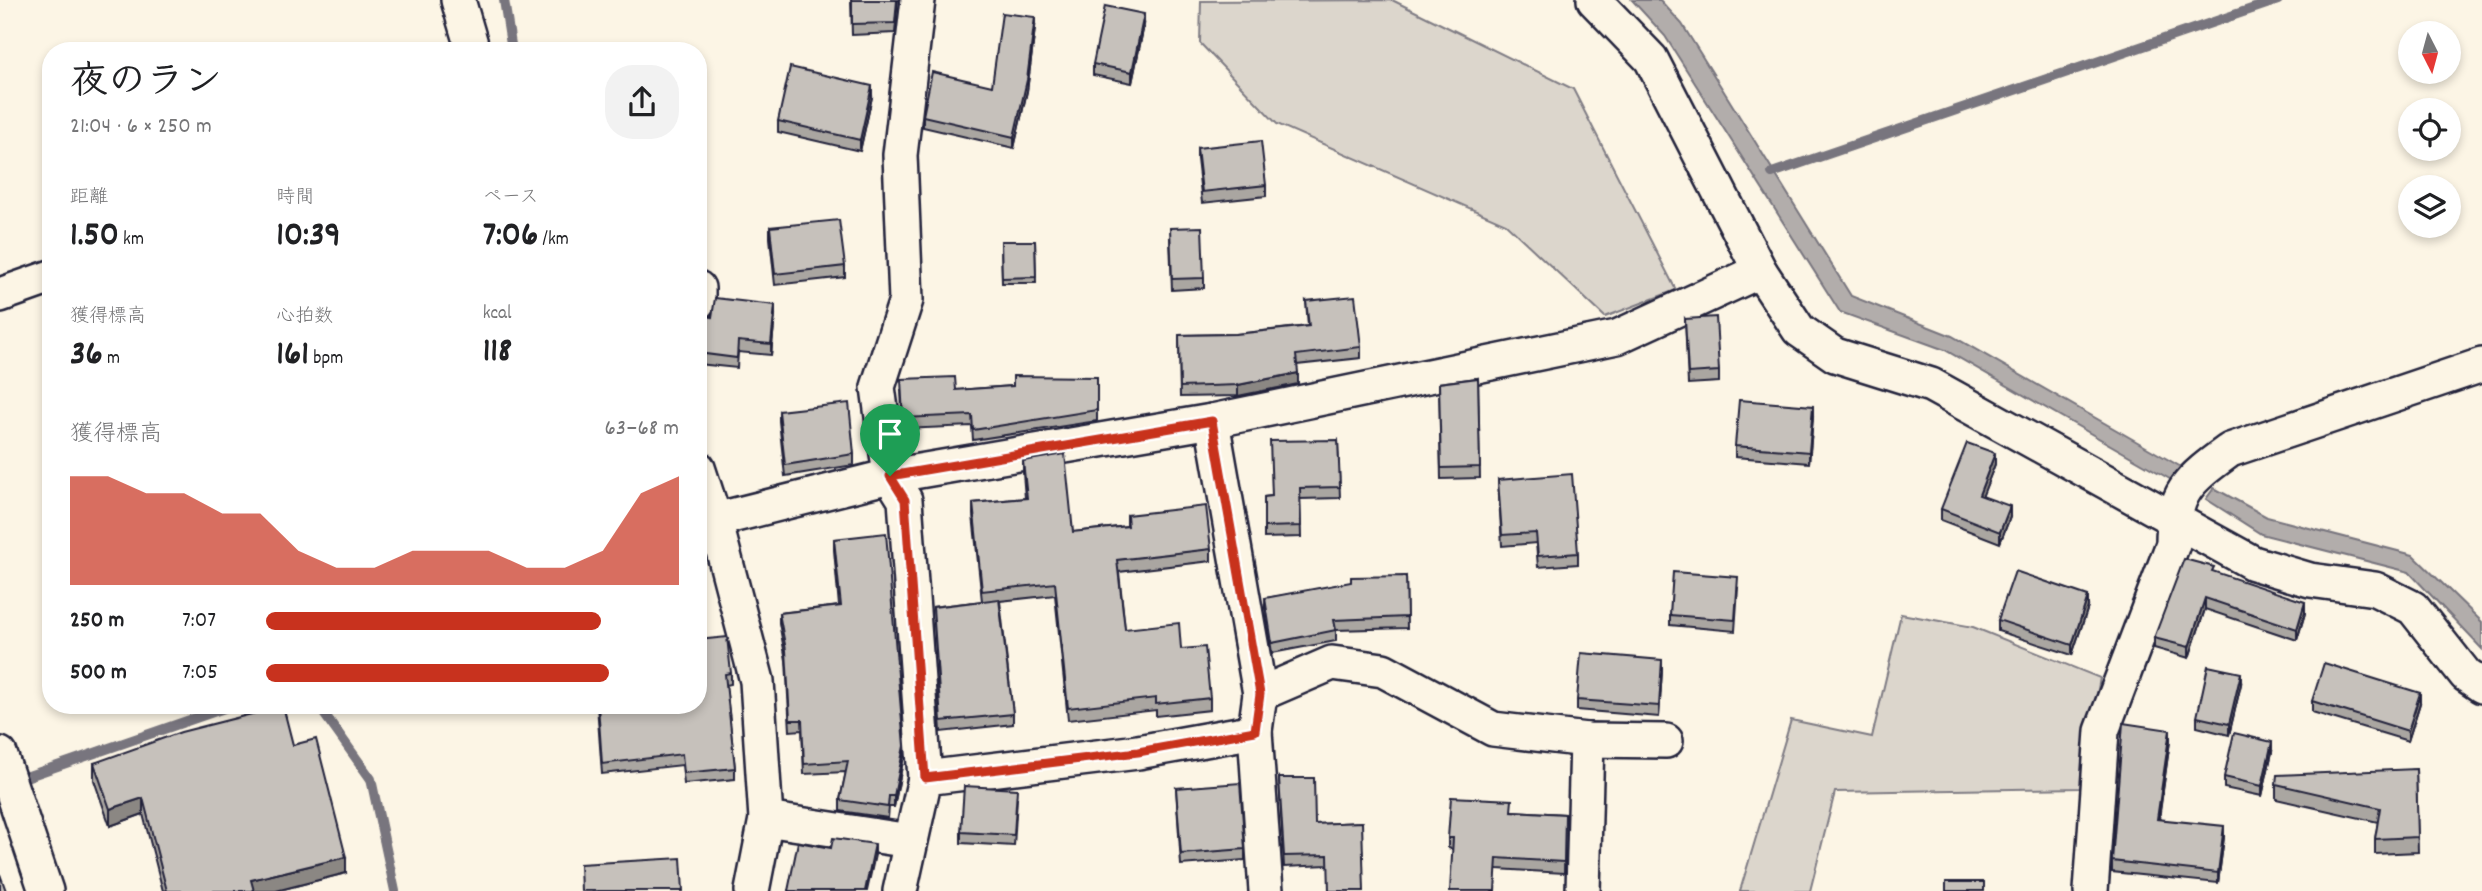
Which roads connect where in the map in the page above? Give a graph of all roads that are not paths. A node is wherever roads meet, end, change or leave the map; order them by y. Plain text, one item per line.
1 (458, 0) edge
2 (918, 0) edge
3 (1594, 0) edge
4 (470, 42) edge
5 (1760, 271) junction
6 (42, 280) edge
7 (0, 295) edge
8 (2482, 365) edge
9 (1212, 421) junction
10 (890, 476) junction
11 (2185, 494) junction
12 (707, 496) edge
13 (715, 520) junction
14 (2482, 686) edge
15 (1260, 694) junction
16 (1255, 731) junction
17 (1587, 740) junction
18 (1666, 741) dead end
19 (0, 754) edge
20 (925, 778) junction
21 (8, 805) edge
22 (766, 819) junction
23 (910, 841) junction
24 (46, 891) edge
25 (752, 891) edge
26 (900, 891) edge
27 (1266, 891) edge
28 (1583, 891) edge
29 (2091, 891) edge

1 - 4 street
2 - 10 street
3 - 5 street
5 - 9 street
5 - 11 street
6 - 7 street
8 - 11 street
9 - 10 street
9 - 15 street
10 - 13 street
10 - 20 street
11 - 14 street
11 - 29 street
12 - 13 street
13 - 22 street
15 - 16 street
15 - 17 street
16 - 20 street
16 - 27 street
17 - 18 street
17 - 28 street
19 - 21 street
20 - 23 street
21 - 24 street
22 - 23 street
22 - 25 street
23 - 26 street

